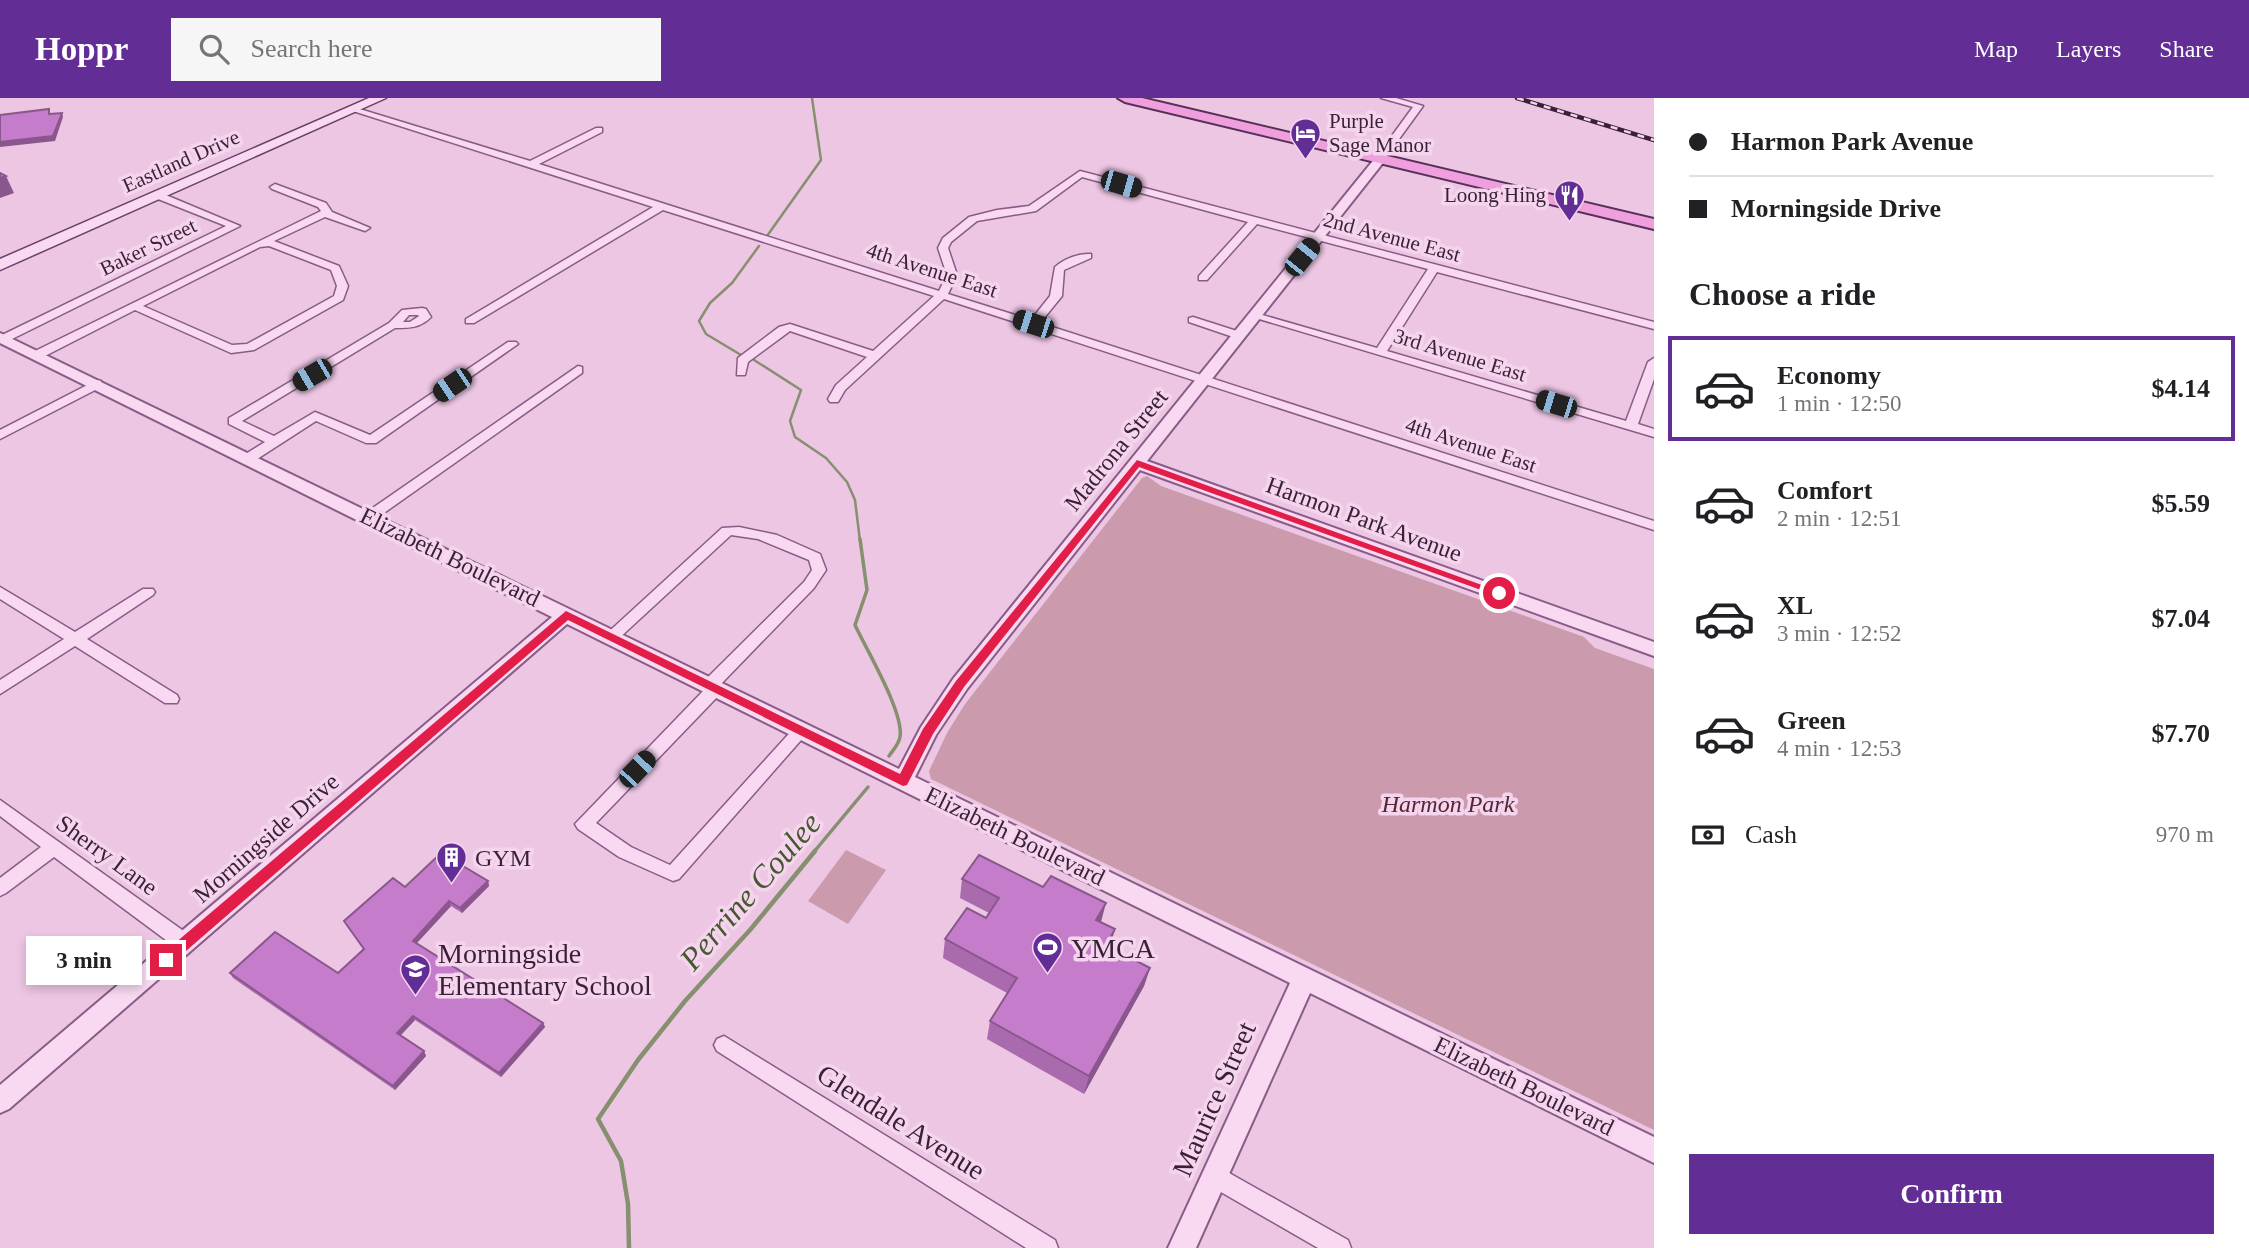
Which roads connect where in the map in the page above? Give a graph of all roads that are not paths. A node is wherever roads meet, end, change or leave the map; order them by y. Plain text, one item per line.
1 (380, 98) edge
2 (1125, 98) edge
3 (1385, 98) edge
4 (356, 109) junction
5 (599, 130) dead end
6 (1380, 159) junction
7 (530, 165) junction
8 (275, 187) dead end
9 (157, 195) junction
10 (660, 207) junction
11 (324, 213) junction
12 (1254, 220) junction
13 (1654, 224) edge
14 (365, 228) dead end
15 (1318, 238) junction
16 (258, 244) junction
17 (1087, 256) dead end
18 (0, 265) edge
19 (1434, 268) junction
20 (1203, 278) dead end
21 (942, 295) junction
22 (134, 306) junction
23 (1255, 316) junction
24 (1193, 320) dead end
25 (470, 321) dead end
26 (1033, 324) junction
27 (393, 325) dead end
28 (1654, 326) edge
29 (1239, 335) junction
30 (2, 338) edge
31 (512, 344) dead end
32 (1380, 352) junction
33 (37, 355) junction
34 (876, 356) junction
35 (1654, 362) edge
36 (578, 370) dead end
37 (741, 372) dead end
38 (1203, 380) junction
39 (97, 384) junction
40 (834, 399) dead end
41 (1631, 426) junction
42 (1654, 433) edge
43 (0, 435) edge
44 (275, 442) junction
45 (248, 458) junction
46 (1137, 463) junction
47 (369, 517) junction
48 (1654, 526) edge
49 (0, 592) edge
50 (148, 592) dead end
51 (566, 615) junction
52 (611, 637) junction
53 (73, 639) junction
54 (1654, 649) edge
55 (713, 687) junction
56 (0, 688) edge
57 (171, 699) dead end
58 (801, 731) junction
59 (903, 781) junction
60 (0, 807) edge
61 (54, 847) junction
62 (0, 888) edge
63 (185, 943) junction
64 (1305, 977) junction
65 (724, 1045) dead end
66 (0, 1101) edge
67 (1654, 1150) edge
68 (1214, 1176) junction
69 (1047, 1248) edge
70 (1182, 1248) edge
71 (1340, 1248) edge

1 - 4 main road, Eastland Drive
2 - 6 main road
3 - 6 street
4 - 7 street, 4th Avenue East
4 - 9 main road, Eastland Drive
5 - 7 street
6 - 13 main road
6 - 15 street, Madrona Street
7 - 10 street, 4th Avenue East
8 - 11 street
9 - 18 main road, Eastland Drive
9 - 30 street, Baker Street
10 - 21 street, 4th Avenue East
10 - 25 street
11 - 14 street
11 - 16 street
12 - 15 street, 2nd Avenue East
12 - 20 street
12 - 21 street, 2nd Avenue East
15 - 19 street, 2nd Avenue East
15 - 23 street, Madrona Street
16 - 22 street
16 - 22 street
17 - 26 street
19 - 28 street, 2nd Avenue East
19 - 32 street
21 - 26 street, 4th Avenue East
21 - 34 street
22 - 33 street
23 - 29 street, Madrona Street
23 - 32 street, 3rd Avenue East
24 - 29 street
26 - 38 street, 4th Avenue East
27 - 44 street
29 - 38 street, Madrona Street
30 - 33 street, Elizabeth Boulevard
31 - 44 street
32 - 41 street, 3rd Avenue East
33 - 39 street, Elizabeth Boulevard
34 - 37 street
34 - 40 street
35 - 41 street
36 - 47 street
38 - 46 street, Madrona Street
38 - 48 street, 4th Avenue East
39 - 43 street
39 - 45 street, Elizabeth Boulevard
41 - 42 street, 3rd Avenue East
44 - 45 street
45 - 47 street, Elizabeth Boulevard
46 - 54 street, Harmon Park Avenue
46 - 59 street, Madrona Street
47 - 51 street, Elizabeth Boulevard
49 - 53 street
50 - 53 street
51 - 52 street, Elizabeth Boulevard
51 - 63 street, Morningside Drive
52 - 55 street, Elizabeth Boulevard
52 - 55 street
53 - 56 street
53 - 57 street
55 - 58 street, Elizabeth Boulevard
55 - 58 street
58 - 59 street, Elizabeth Boulevard
59 - 64 street, Elizabeth Boulevard
60 - 61 street, Sherry Lane
61 - 62 street
61 - 63 street, Sherry Lane
63 - 66 street, Morningside Drive
64 - 67 street, Elizabeth Boulevard
64 - 68 street, Maurice Street
65 - 69 street, Glendale Avenue
68 - 70 street, Maurice Street
68 - 71 street

